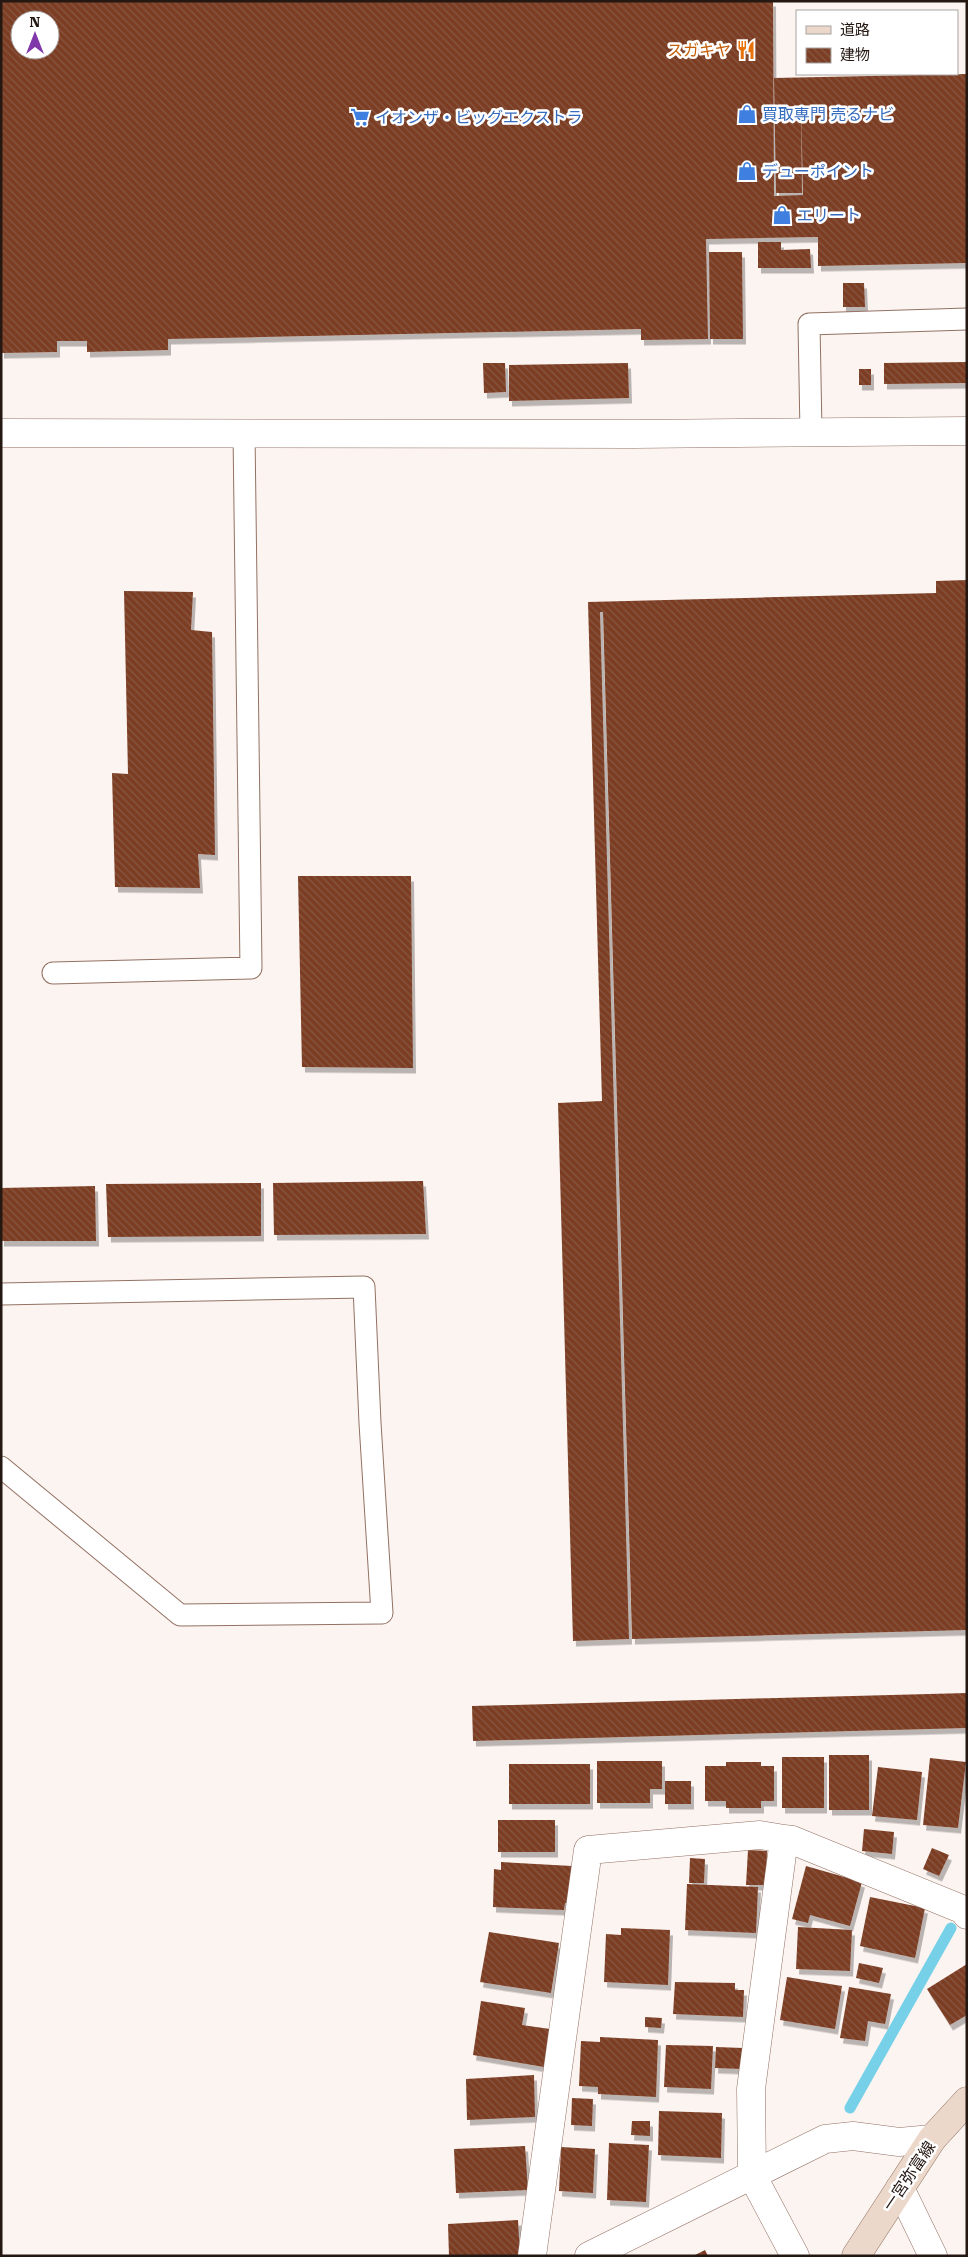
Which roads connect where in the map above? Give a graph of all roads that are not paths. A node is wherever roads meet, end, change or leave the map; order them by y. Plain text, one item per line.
1 (967, 319) edge
2 (967, 431) edge
3 (811, 432) junction
4 (1, 433) edge
5 (244, 433) junction
6 (53, 973) dead end
7 (1, 1294) edge
8 (1, 1467) edge
9 (784, 1838) junction
10 (967, 1915) edge
11 (967, 2101) edge
12 (932, 2139) junction
13 (752, 2175) junction
14 (900, 2188) junction
15 (532, 2256) edge
16 (589, 2256) edge
17 (795, 2256) edge
18 (856, 2256) edge
19 (933, 2256) edge

1 - 3 lane
2 - 3 street
3 - 5 street
4 - 5 street
5 - 6 lane
7 - 8 lane
9 - 10 street
9 - 13 street
9 - 15 street
11 - 12 main road, 一宮弥富線
12 - 13 street
12 - 14 main road, 一宮弥富線
13 - 16 street
13 - 17 street
14 - 18 main road, 一宮弥富線
14 - 19 street

